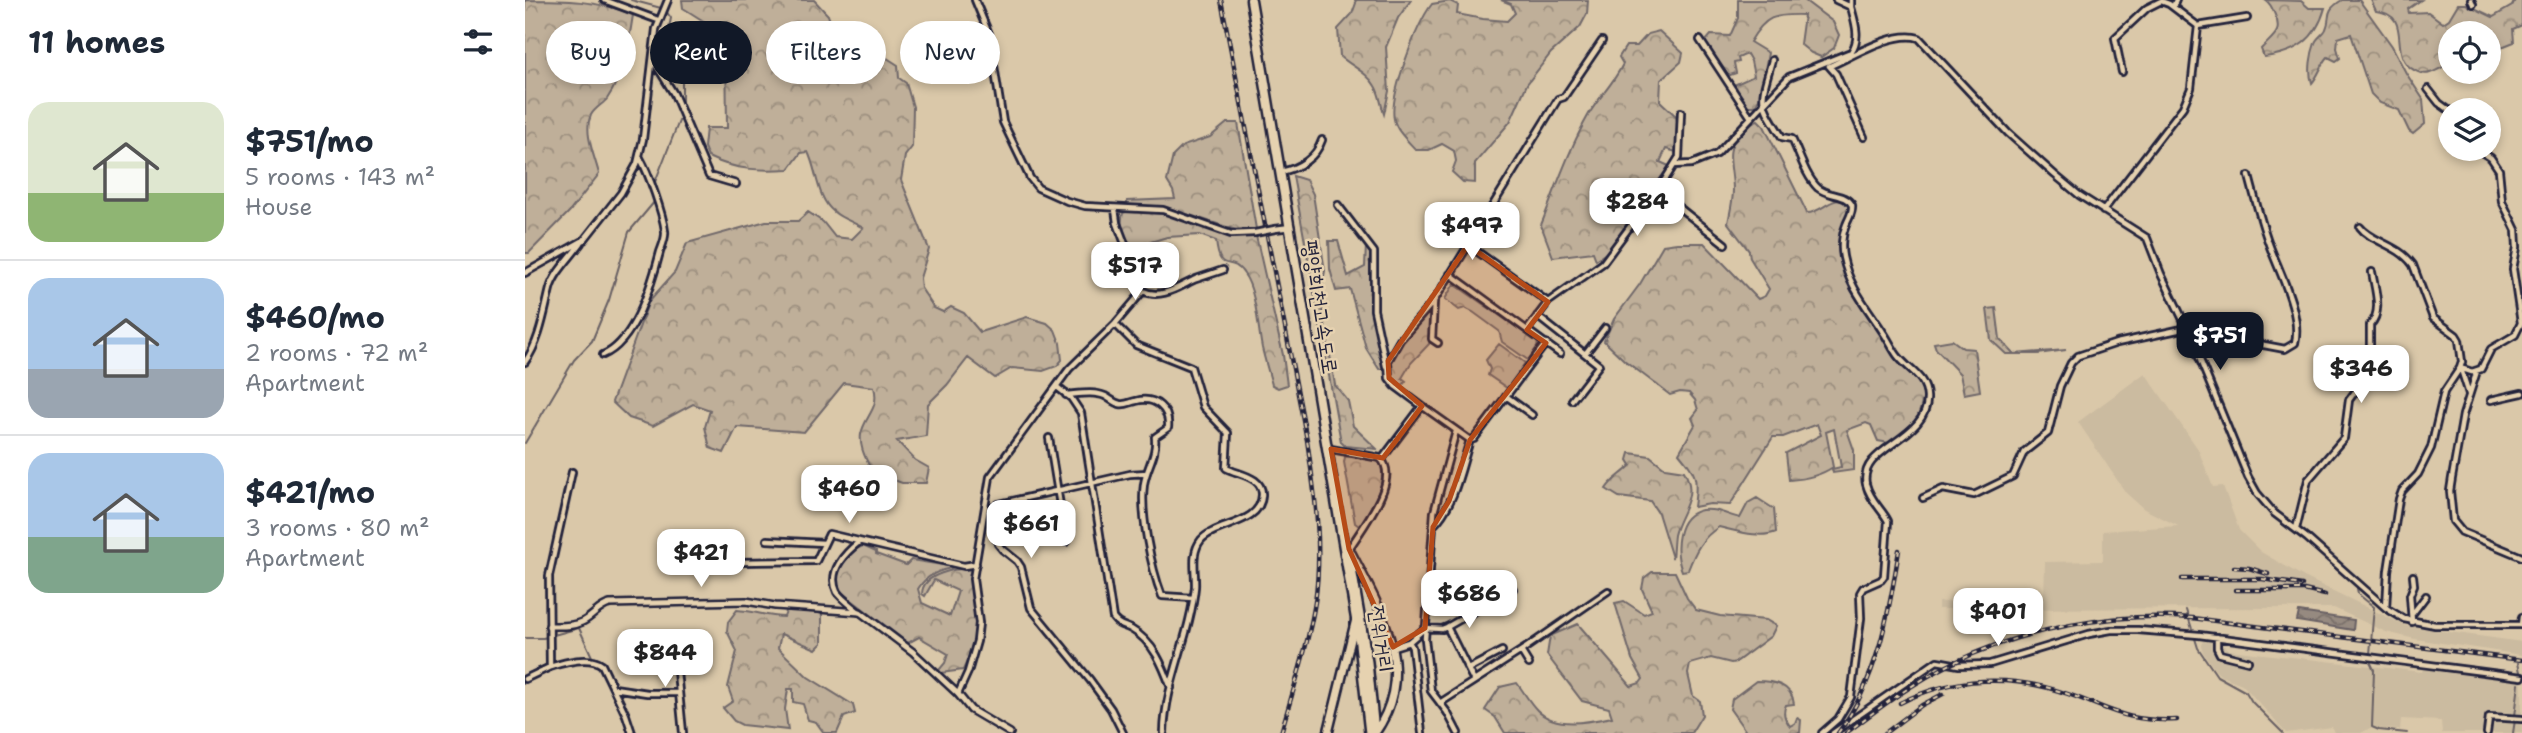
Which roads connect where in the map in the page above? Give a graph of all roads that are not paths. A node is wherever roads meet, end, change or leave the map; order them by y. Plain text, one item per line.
1 (604, 0) edge
2 (669, 0) edge
3 (975, 0) edge
4 (1253, 0) edge
5 (1836, 0) edge
6 (1851, 0) edge
7 (2176, 0) edge
8 (1851, 7) junction
9 (2173, 7) junction
10 (2247, 18) dead end
11 (659, 20) joint
12 (2198, 26) junction
13 (1700, 40) dead end
14 (1602, 41) dead end
15 (1772, 60) dead end
16 (1828, 65) junction
17 (2122, 72) dead end
18 (650, 82) edge
19 (668, 84) edge
20 (2428, 89) dead end
21 (2438, 102) edge
22 (1763, 107) junction
23 (1681, 112) dead end
24 (1750, 116) junction
25 (1864, 136) dead end
26 (1322, 140) dead end
27 (640, 158) junction
28 (2493, 161) edge
29 (1674, 165) junction
30 (1282, 171) junction
31 (2249, 176) dead end
32 (736, 184) dead end
33 (1657, 190) junction
34 (1338, 205) dead end
35 (1115, 209) junction
36 (2103, 211) junction
37 (1291, 227) junction
38 (2360, 228) dead end
39 (584, 240) junction
40 (1725, 244) dead end
41 (1468, 245) junction
42 (1223, 270) dead end
43 (2372, 272) dead end
44 (525, 274) edge
45 (1450, 274) junction
46 (2519, 283) edge
47 (1143, 291) junction
48 (1434, 301) junction
49 (1548, 302) junction
50 (1537, 316) junction
51 (1115, 324) junction
52 (1605, 328) dead end
53 (2187, 328) junction
54 (1527, 330) junction
55 (1438, 343) dead end
56 (1546, 343) junction
57 (1560, 354) dead end
58 (1585, 354) junction
59 (604, 355) dead end
60 (2200, 355) junction
61 (525, 362) edge
62 (2460, 368) junction
63 (1387, 370) junction
64 (2477, 371) junction
65 (1056, 387) junction
66 (2522, 393) edge
67 (1066, 395) junction
68 (2470, 395) junction
69 (1506, 396) junction
70 (1572, 400) dead end
71 (2491, 400) dead end
72 (1422, 406) junction
73 (1532, 415) dead end
74 (1455, 431) junction
75 (1049, 438) dead end
76 (1470, 440) junction
77 (1331, 449) junction
78 (1382, 459) junction
79 (572, 472) dead end
80 (1147, 473) junction
81 (1092, 484) junction
82 (1059, 492) junction
83 (1923, 498) dead end
84 (1433, 527) junction
85 (2296, 529) junction
86 (767, 540) dead end
87 (859, 542) junction
88 (1066, 542) dead end
89 (824, 543) junction
90 (1349, 550) junction
91 (2522, 557) edge
92 (740, 562) dead end
93 (977, 563) junction
94 (2413, 576) dead end
95 (1513, 589) dead end
96 (1608, 591) dead end
97 (2426, 596) dead end
98 (1193, 598) junction
99 (2386, 608) junction
100 (860, 612) junction
101 (2413, 614) junction
102 (2522, 617) edge
103 (1356, 620) junction
104 (2412, 622) junction
105 (2521, 625) edge
106 (549, 626) junction
107 (1447, 627) junction
108 (1425, 628) junction
109 (2217, 638) junction
110 (674, 641) dead end
111 (1409, 642) junction
112 (1393, 647) junction
113 (1502, 651) dead end
114 (1521, 652) junction
115 (2248, 661) dead end
116 (1529, 664) dead end
117 (551, 667) junction
118 (1468, 668) junction
119 (2522, 677) edge
120 (525, 679) edge
121 (1474, 681) junction
122 (614, 687) junction
123 (1171, 689) junction
124 (678, 693) junction
125 (958, 694) junction
126 (1440, 703) junction
127 (2522, 719) edge
128 (1371, 720) junction
129 (632, 733) edge
130 (683, 733) edge
131 (1010, 733) edge
132 (1123, 733) edge
133 (1164, 733) edge
134 (1328, 733) edge
135 (1369, 733) edge
136 (1375, 733) edge
137 (1422, 733) edge
138 (1458, 733) edge
139 (1822, 733) edge
140 (1833, 733) edge
141 (2487, 733) edge

1 - 11 street
2 - 11 street
3 - 35 street
4 - 30 highway, 평양희천고속도로
5 - 8 street
6 - 8 street
7 - 9 street
8 - 16 street
9 - 12 street
9 - 17 street
10 - 12 street
12 - 36 street
13 - 24 street
14 - 41 street
15 - 22 street
16 - 22 street
16 - 25 street
16 - 36 street
18 - 27 street
19 - 32 street
20 - 21 street
22 - 24 street
22 - 139 street
23 - 29 street
24 - 29 street
26 - 30 street
27 - 39 street
27 - 59 street
28 - 46 street
29 - 33 street
30 - 37 highway, 평양희천고속도로
31 - 60 street
33 - 40 street
33 - 49 street
34 - 63 street
35 - 37 street, bridge
35 - 47 street
36 - 53 street
37 - 77 highway, 평양희천고속도로
37 - 103 highway, 평양희천고속도로
38 - 62 street
39 - 44 street
39 - 61 street
41 - 45 street
41 - 49 street
42 - 47 street
43 - 85 street
45 - 48 street
45 - 54 street
46 - 64 street
47 - 51 street
48 - 55 street
48 - 63 street
49 - 50 street
50 - 54 street
50 - 58 street
51 - 65 street
51 - 98 street
52 - 58 street
53 - 60 street
53 - 83 street
54 - 56 street
56 - 57 street
56 - 69 street
58 - 70 street
60 - 85 street
62 - 64 street
62 - 68 street
62 - 99 street
63 - 72 street
64 - 68 street
65 - 67 street
65 - 93 street
66 - 71 street
67 - 80 street
67 - 81 street
68 - 91 street
69 - 73 street
69 - 76 street
72 - 74 street
72 - 78 street
74 - 76 street
74 - 84 street
75 - 82 street
76 - 84 street
77 - 78 street
77 - 90 highway, 평양희천고속도로
78 - 90 street
79 - 106 street
80 - 81 street
80 - 98 street
81 - 82 street
81 - 123 street
82 - 88 street
82 - 132 street
84 - 108 street
85 - 99 street
86 - 89 street
87 - 89 street
87 - 93 street
87 - 100 street
89 - 92 street
90 - 112 main road
90 - 128 main road, 전위거리
93 - 125 street
94 - 101 street
95 - 107 street
96 - 114 street
97 - 101 street
98 - 123 street
99 - 104 street
100 - 106 street
100 - 125 street
101 - 104 street
102 - 105 street
103 - 128 main road, 전위거리
103 - 134 main road
104 - 105 street
106 - 117 street
107 - 108 street
107 - 118 street
108 - 111 street
108 - 126 street
109 - 115 street
109 - 119 street
109 - 140 street
110 - 124 street
111 - 112 street
111 - 137 street
112 - 136 main road
113 - 118 street
114 - 116 street
114 - 121 street
117 - 120 street
117 - 122 street
118 - 121 street
121 - 126 street
122 - 124 street
122 - 129 street
123 - 133 street
124 - 130 street
125 - 131 street
126 - 138 street
127 - 141 street
128 - 135 main road, 전위거리
128 - 136 main road, 전위거리

